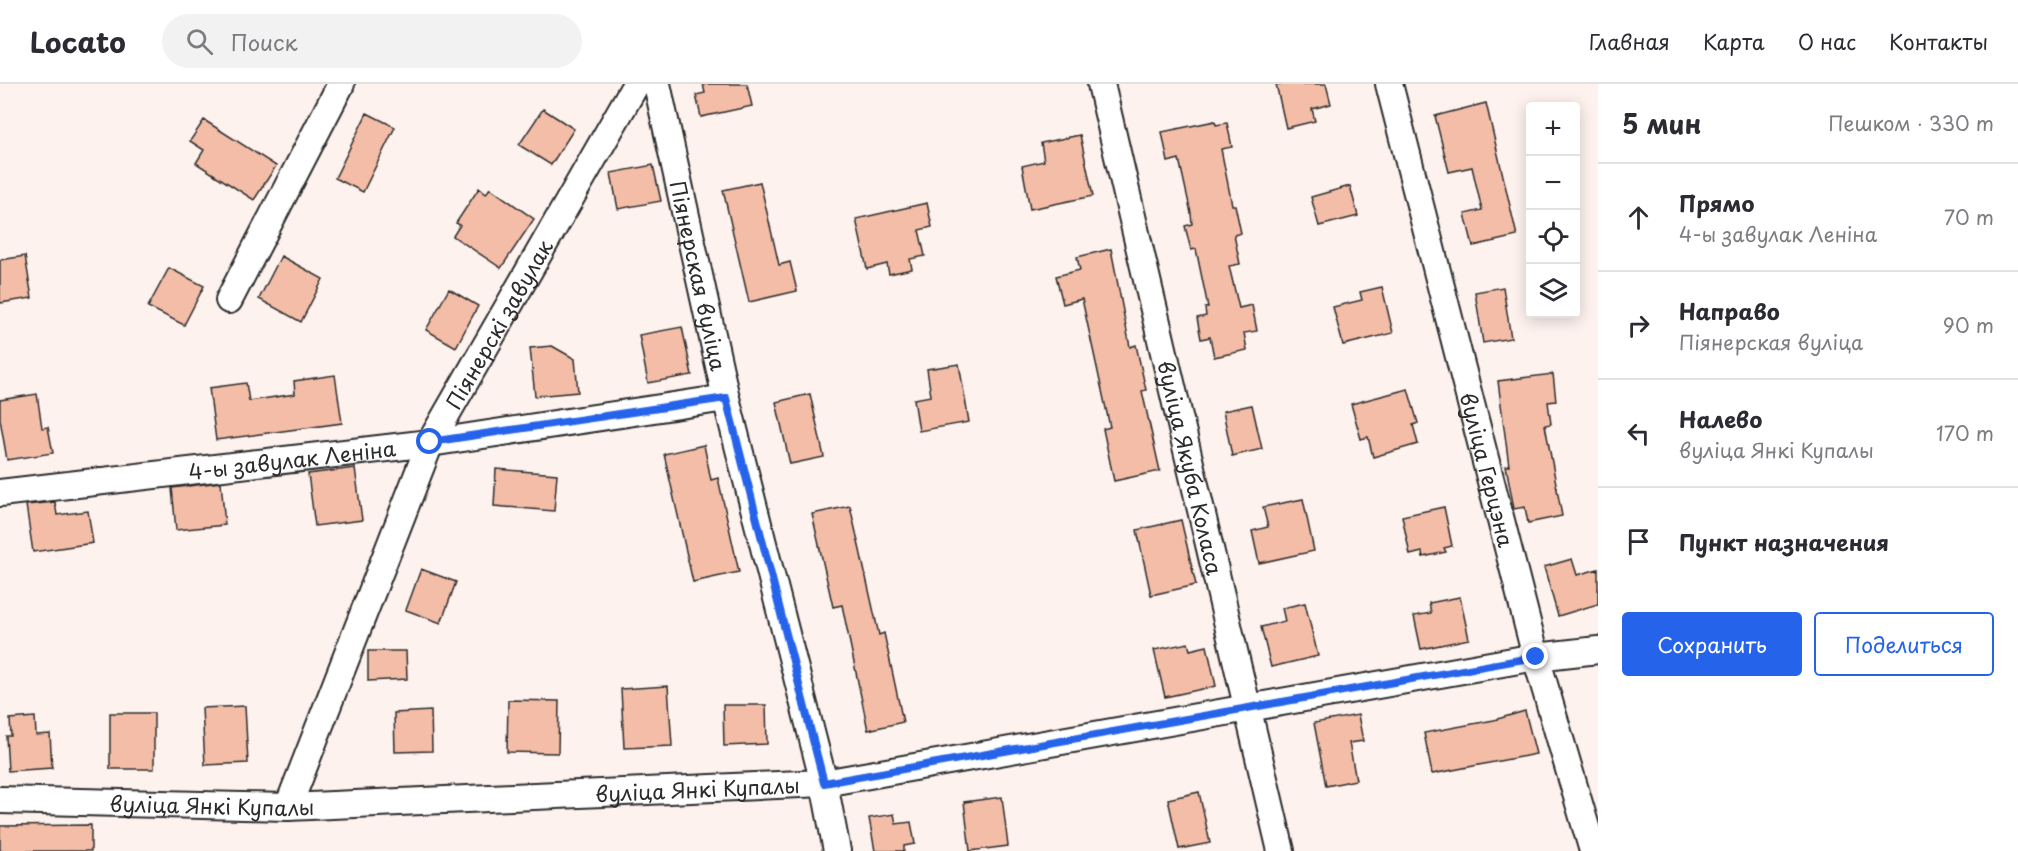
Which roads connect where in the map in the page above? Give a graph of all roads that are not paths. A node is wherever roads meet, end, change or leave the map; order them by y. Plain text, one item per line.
1 (340, 84) edge
2 (636, 84) edge
3 (657, 84) edge
4 (1101, 84) edge
5 (1389, 84) edge
6 (229, 300) dead end
7 (726, 398) junction
8 (430, 442) junction
9 (0, 493) edge
10 (1598, 650) edge
11 (1536, 657) junction
12 (1247, 709) junction
13 (824, 783) junction
14 (0, 800) edge
15 (288, 807) junction
16 (837, 851) edge
17 (1281, 851) edge
18 (1593, 851) edge

1 - 6 street
2 - 8 street, Піянерскі завулак
3 - 7 street, Піянерская вуліца
4 - 12 street, вуліца Якуба Коласа
5 - 11 street, вуліца Герцэна
7 - 8 street, 4-ы завулак Леніна
7 - 13 street, Піянерская вуліца
8 - 9 street, 4-ы завулак Леніна
8 - 15 street, Піянерскі завулак
10 - 11 street, вуліца Янкі Купалы
11 - 12 street, вуліца Янкі Купалы
11 - 18 street, вуліца Герцэна
12 - 13 street, вуліца Янкі Купалы
12 - 17 street, вуліца Якуба Коласа
13 - 15 street, вуліца Янкі Купалы
13 - 16 street, Піянерская вуліца
14 - 15 street, вуліца Янкі Купалы

